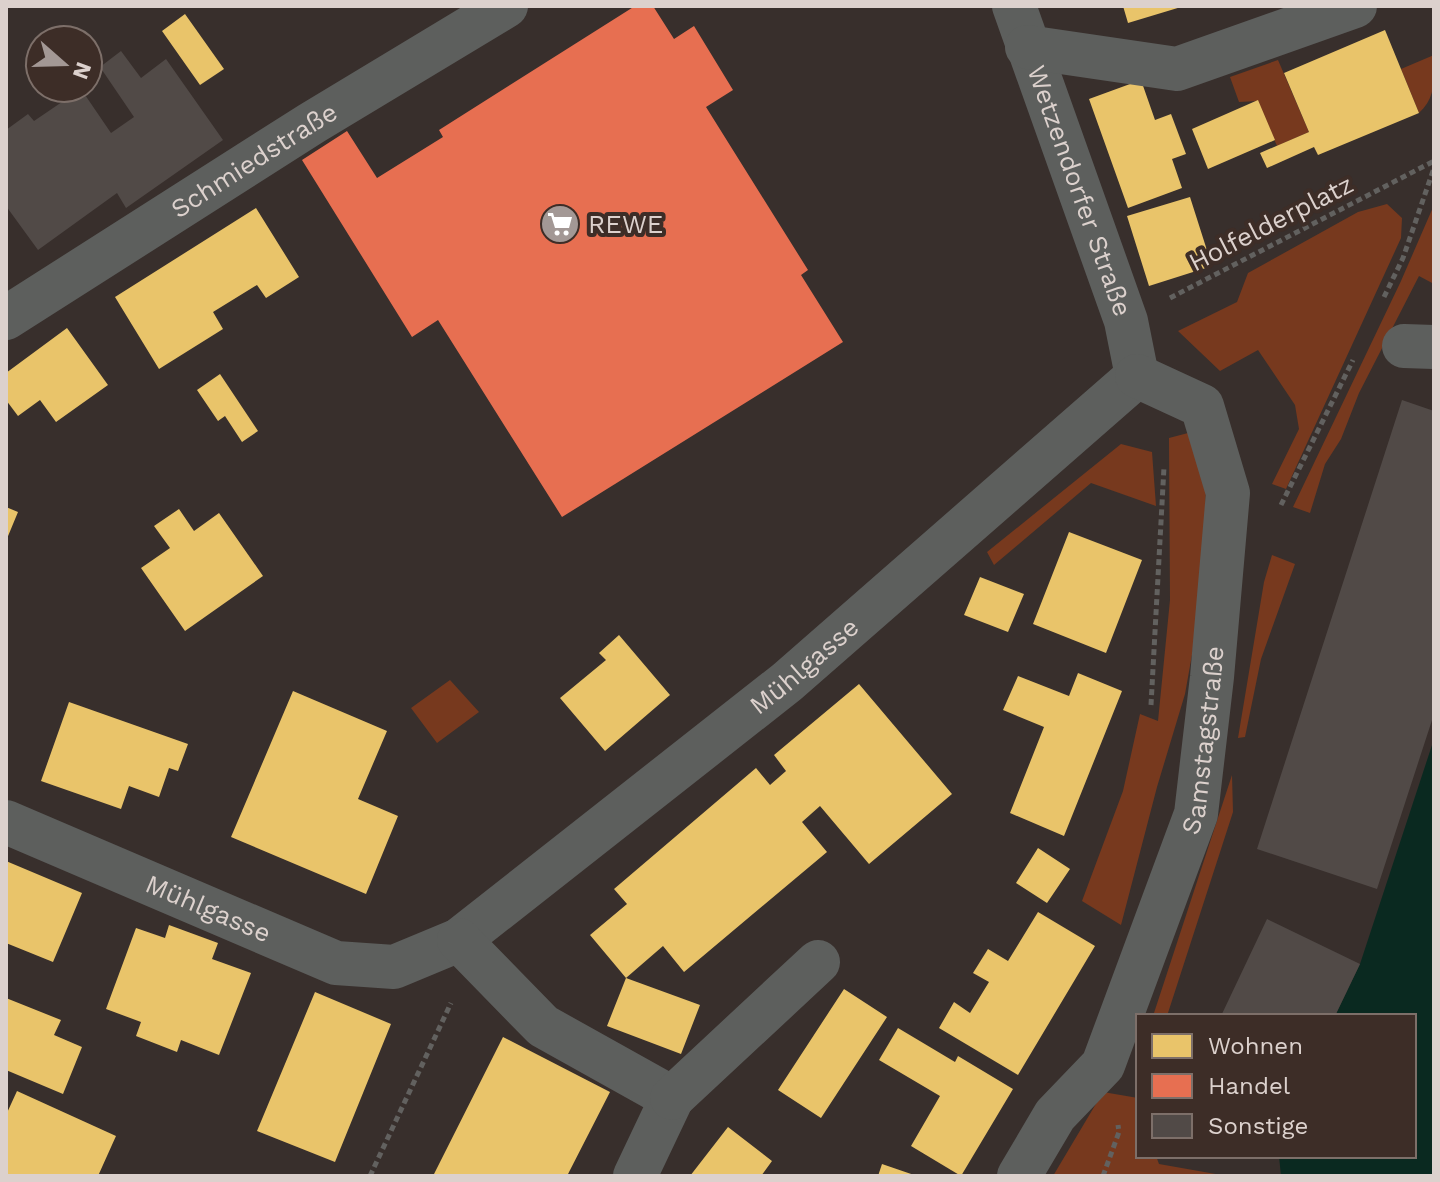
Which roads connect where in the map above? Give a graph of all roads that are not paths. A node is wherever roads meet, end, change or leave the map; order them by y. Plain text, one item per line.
1 (506, 6) edge
2 (1014, 6) edge
3 (1355, 6) edge
4 (1027, 47) junction
5 (6, 318) edge
6 (1137, 376) junction
7 (6, 822) edge
8 (466, 947) junction
9 (818, 962) dead end
10 (672, 1098) junction
11 (635, 1176) edge
12 (1019, 1176) edge

1 - 5 street, Schmiedstraße
2 - 4 street, Wetzendorfer Straße
3 - 4 street
4 - 6 street, Wetzendorfer Straße
6 - 8 street, Mühlgasse
6 - 12 street, Samstagstraße
7 - 8 street, Mühlgasse
8 - 10 street
9 - 10 street
10 - 11 street

